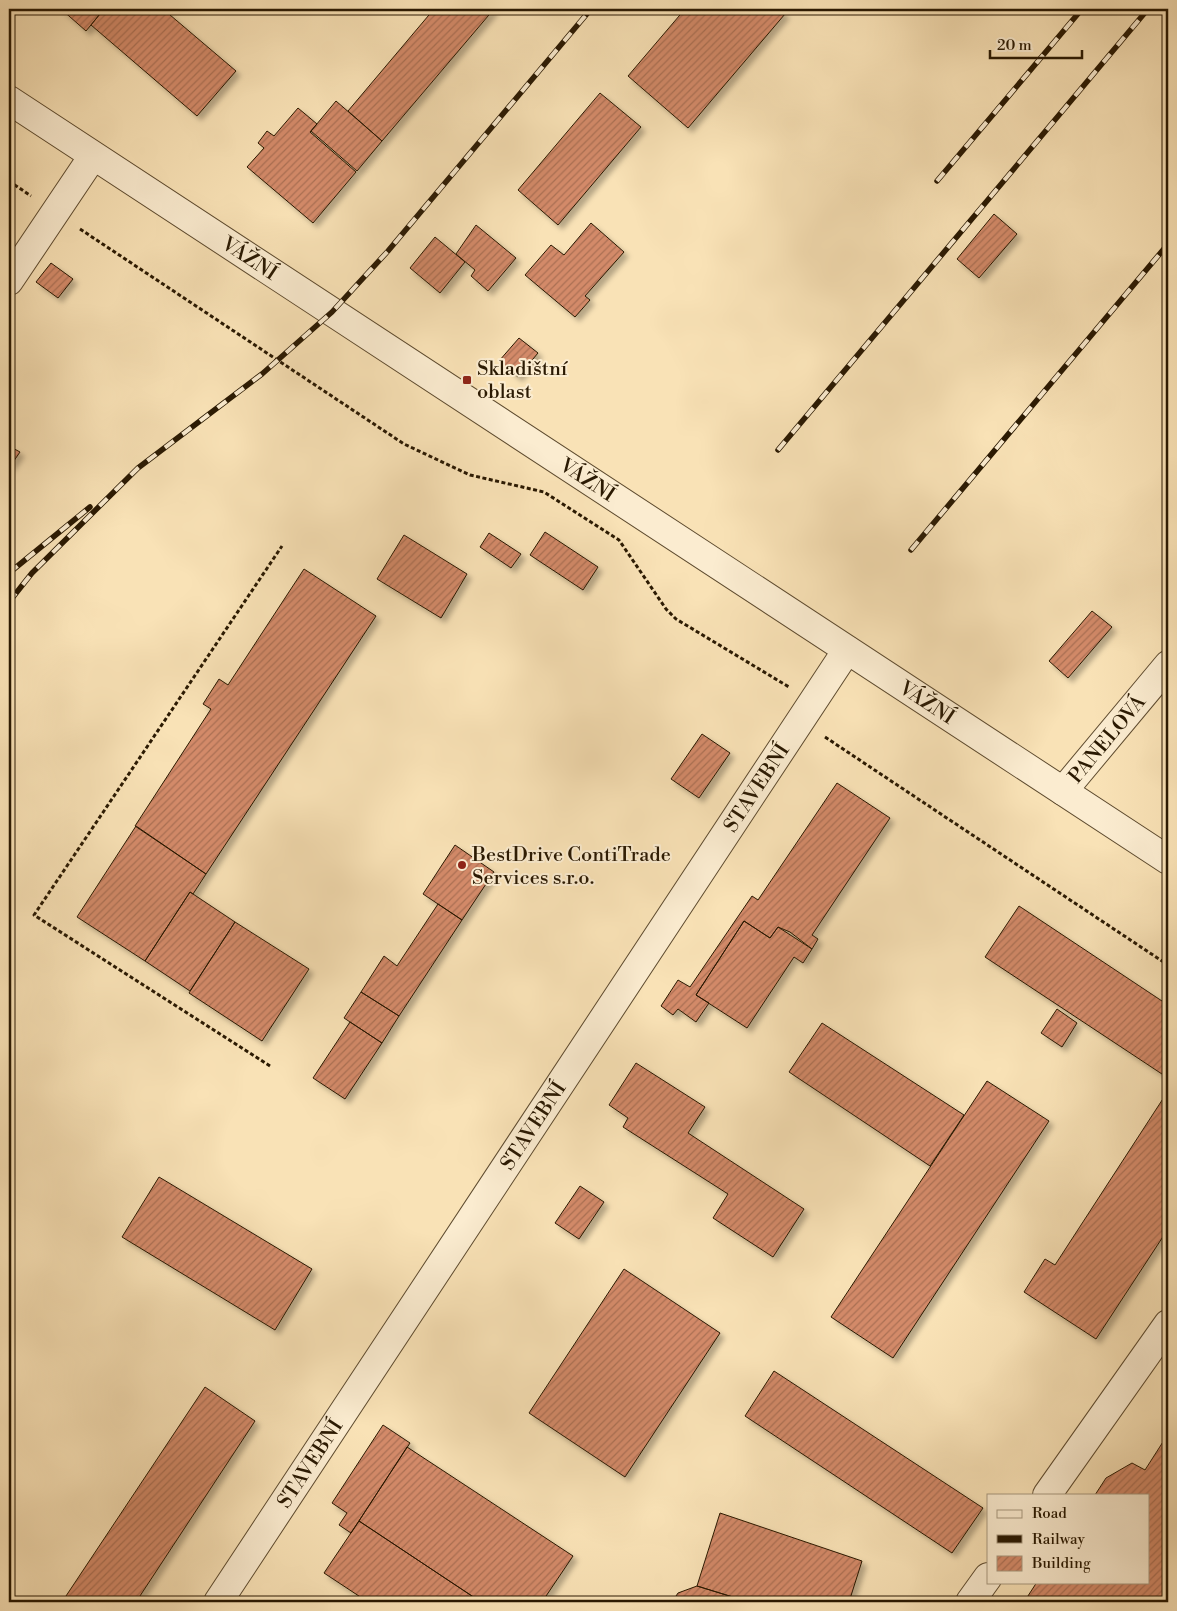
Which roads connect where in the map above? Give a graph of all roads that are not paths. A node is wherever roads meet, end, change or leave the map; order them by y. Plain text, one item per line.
1 (9, 100) edge
2 (93, 156) junction
3 (9, 281) edge
4 (847, 650) junction
5 (1168, 665) edge
6 (1063, 791) junction
7 (1168, 860) edge
8 (1168, 1324) edge
9 (1048, 1494) edge
10 (987, 1578) edge
11 (218, 1602) edge
12 (970, 1602) edge

1 - 2 street, VÁŽNÍ
2 - 3 street
2 - 4 street, VÁŽNÍ
4 - 6 street, VÁŽNÍ
4 - 11 street, STAVEBNÍ
5 - 6 street, PANELOVÁ
6 - 7 street, VÁŽNÍ
8 - 9 street
10 - 12 street

